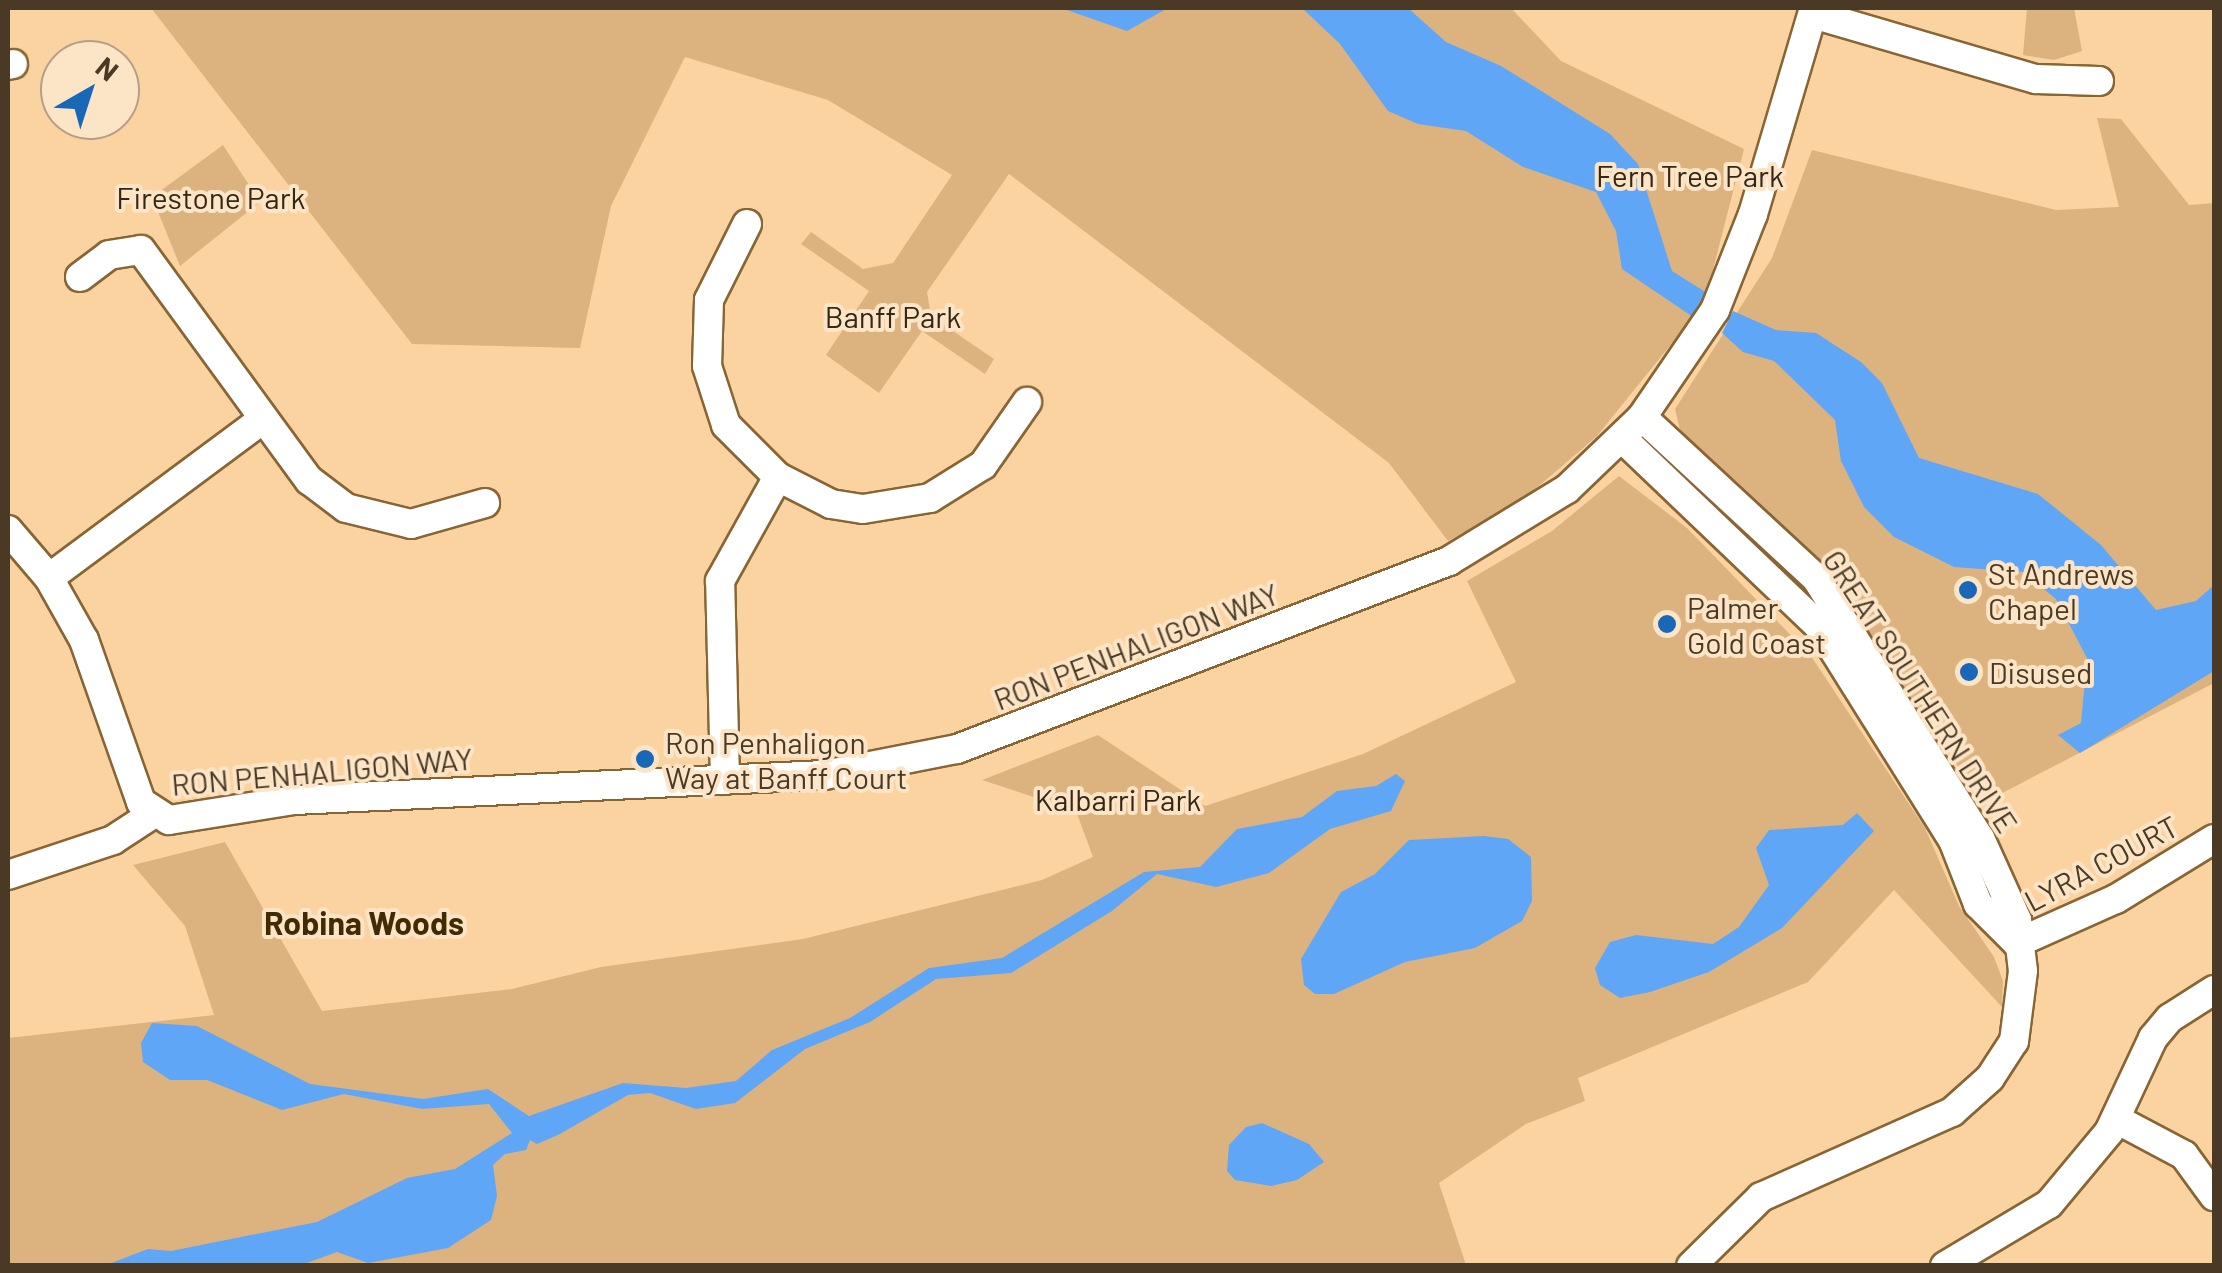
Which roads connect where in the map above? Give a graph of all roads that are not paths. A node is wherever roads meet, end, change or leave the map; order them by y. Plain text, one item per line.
1 (1814, 11) edge
2 (2099, 80) dead end
3 (747, 224) dead end
4 (80, 277) dead end
5 (1026, 402) dead end
6 (1642, 417) junction
7 (262, 420) junction
8 (1622, 438) junction
9 (778, 477) junction
10 (485, 503) dead end
11 (8, 530) edge
12 (50, 578) junction
13 (725, 780) junction
14 (153, 814) junction
15 (2214, 838) edge
16 (8, 875) edge
17 (2017, 943) junction
18 (2214, 990) edge
19 (2116, 1118) junction
20 (2214, 1196) edge
21 (1691, 1266) edge
22 (1945, 1266) edge

1 - 2 street
1 - 6 street, RON PENHALIGON WAY
3 - 9 street
4 - 7 street
5 - 9 street
6 - 8 street, RON PENHALIGON WAY
6 - 17 street, GREAT SOUTHERN DRIVE
7 - 10 street
7 - 12 street
8 - 13 street, RON PENHALIGON WAY
8 - 17 street, GREAT SOUTHERN DRIVE
9 - 13 street
11 - 12 street
12 - 14 street
13 - 14 street, RON PENHALIGON WAY
14 - 16 street
15 - 17 street, LYRA COURT
17 - 21 street, GREAT SOUTHERN DRIVE
18 - 19 street
19 - 20 street
19 - 22 street

